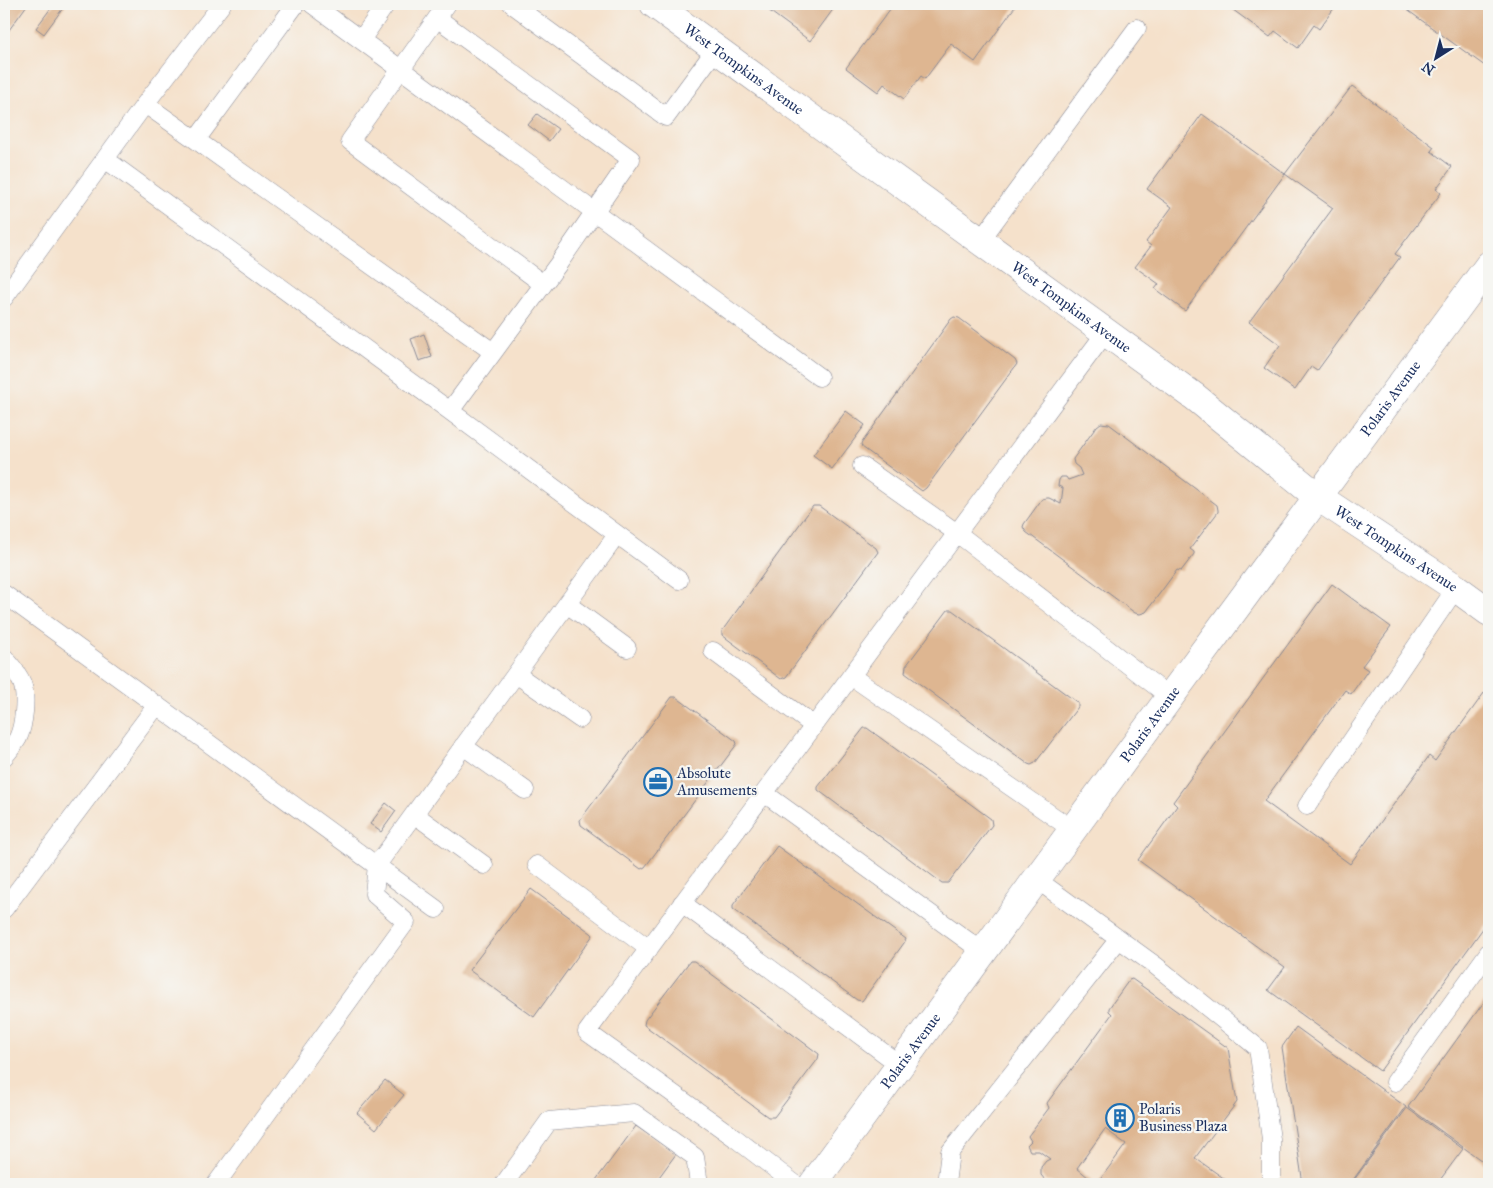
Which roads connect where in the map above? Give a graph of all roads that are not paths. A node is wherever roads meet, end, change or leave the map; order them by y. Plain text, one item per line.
1 (222, 4) edge
2 (296, 4) edge
3 (312, 4) edge
4 (386, 4) edge
5 (512, 4) edge
6 (654, 4) edge
7 (442, 11) edge
8 (1136, 28) dead end
9 (361, 40) junction
10 (716, 49) junction
11 (401, 70) junction
12 (145, 104) junction
13 (196, 140) junction
14 (104, 159) junction
15 (594, 212) junction
16 (980, 241) junction
17 (1489, 265) edge
18 (543, 284) junction
19 (4, 298) edge
20 (1106, 332) junction
21 (493, 352) junction
22 (819, 377) dead end
23 (450, 411) junction
24 (862, 466) dead end
25 (1318, 496) junction
26 (957, 533) junction
27 (617, 535) junction
28 (679, 580) dead end
29 (1456, 588) junction
30 (4, 594) edge
31 (567, 604) junction
32 (1489, 612) edge
33 (628, 648) dead end
34 (713, 651) dead end
35 (4, 657) edge
36 (516, 674) junction
37 (851, 676) junction
38 (1170, 697) junction
39 (157, 705) junction
40 (580, 719) dead end
41 (814, 726) junction
42 (463, 746) junction
43 (4, 757) edge
44 (525, 790) dead end
45 (764, 792) junction
46 (1307, 806) dead end
47 (414, 814) junction
48 (1072, 830) junction
49 (484, 865) dead end
50 (537, 865) dead end
51 (377, 866) junction
52 (1036, 879) junction
53 (682, 903) junction
54 (4, 909) edge
55 (436, 909) dead end
56 (1119, 939) junction
57 (648, 949) junction
58 (982, 952) junction
59 (1489, 952) edge
60 (900, 1065) junction
61 (1395, 1082) dead end
62 (216, 1184) edge
63 (504, 1184) edge
64 (699, 1184) edge
65 (795, 1184) edge
66 (812, 1184) edge
67 (946, 1184) edge
68 (1271, 1184) edge

1 - 12 lane
2 - 13 lane
3 - 9 lane
4 - 9 lane
5 - 10 lane
6 - 10 street, West Tompkins Avenue
7 - 11 lane
7 - 15 lane
8 - 16 lane
9 - 11 lane
10 - 16 street, West Tompkins Avenue
11 - 15 lane
11 - 18 lane
12 - 13 lane
12 - 14 lane
13 - 21 lane
14 - 19 lane
14 - 23 lane
15 - 18 lane
15 - 22 lane
16 - 20 street, West Tompkins Avenue
17 - 25 street, Polaris Avenue
18 - 21 lane
20 - 25 street, West Tompkins Avenue
20 - 26 lane
21 - 23 lane
23 - 27 lane
24 - 26 lane
25 - 29 street, West Tompkins Avenue
25 - 38 street, Polaris Avenue
26 - 37 lane
26 - 38 lane
27 - 28 lane
27 - 31 lane
29 - 32 street, West Tompkins Avenue
29 - 46 lane
30 - 39 lane
31 - 33 lane
31 - 36 lane
34 - 41 lane
35 - 43 lane
36 - 40 lane
36 - 42 lane
37 - 41 lane
37 - 48 lane
38 - 48 street, Polaris Avenue
39 - 51 lane
39 - 54 lane
41 - 45 lane
42 - 44 lane
42 - 47 lane
45 - 53 lane
45 - 58 lane
47 - 49 lane
47 - 51 lane
48 - 52 street, Polaris Avenue
50 - 57 lane
51 - 55 lane
51 - 62 lane
52 - 56 lane
52 - 58 street, Polaris Avenue
53 - 57 lane
53 - 60 lane
56 - 67 lane
56 - 68 lane
57 - 65 lane
58 - 60 street, Polaris Avenue
59 - 61 lane
60 - 66 street, Polaris Avenue
63 - 64 lane

